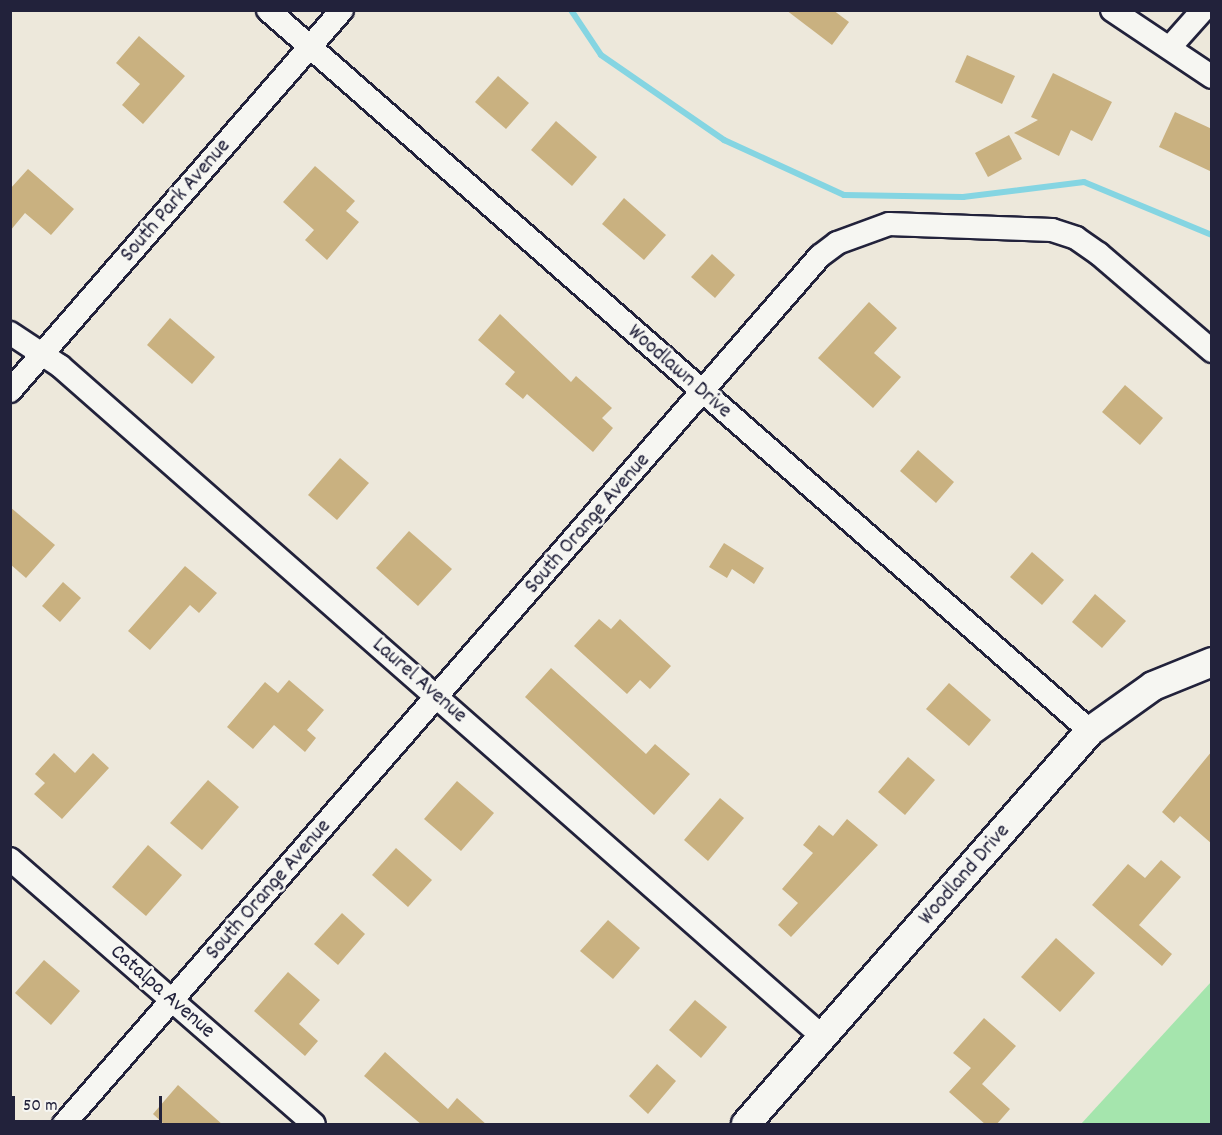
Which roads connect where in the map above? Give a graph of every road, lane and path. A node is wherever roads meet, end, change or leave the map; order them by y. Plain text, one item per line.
1 (268, 10) edge
2 (342, 10) edge
3 (1112, 10) edge
4 (1203, 10) edge
5 (1171, 46) junction
6 (310, 47) junction
7 (1212, 77) edge
8 (10, 333) edge
9 (1212, 351) edge
10 (42, 355) junction
11 (10, 391) edge
12 (702, 393) junction
13 (1212, 662) edge
14 (438, 697) junction
15 (1090, 731) junction
16 (10, 859) edge
17 (172, 1000) junction
18 (823, 1037) junction
19 (64, 1125) edge
20 (314, 1125) edge
21 (746, 1125) edge

1 - 6 street, Woodlawn Drive
2 - 6 street, South Park Avenue
3 - 5 street
4 - 5 street
5 - 7 street
6 - 10 street, South Park Avenue
6 - 12 street, Woodlawn Drive
8 - 10 street, Laurel Avenue
9 - 12 street, South Orange Avenue
10 - 11 street, South Park Avenue
10 - 14 street, Laurel Avenue
12 - 14 street, South Orange Avenue
12 - 15 street, Woodlawn Drive
13 - 15 main road, Woodland Drive
14 - 17 street, South Orange Avenue
14 - 18 street, Laurel Avenue
15 - 18 main road, Woodland Drive
16 - 17 street, Catalpa Avenue
17 - 19 street, South Orange Avenue
17 - 20 street, Catalpa Avenue
18 - 21 main road, Woodland Drive

